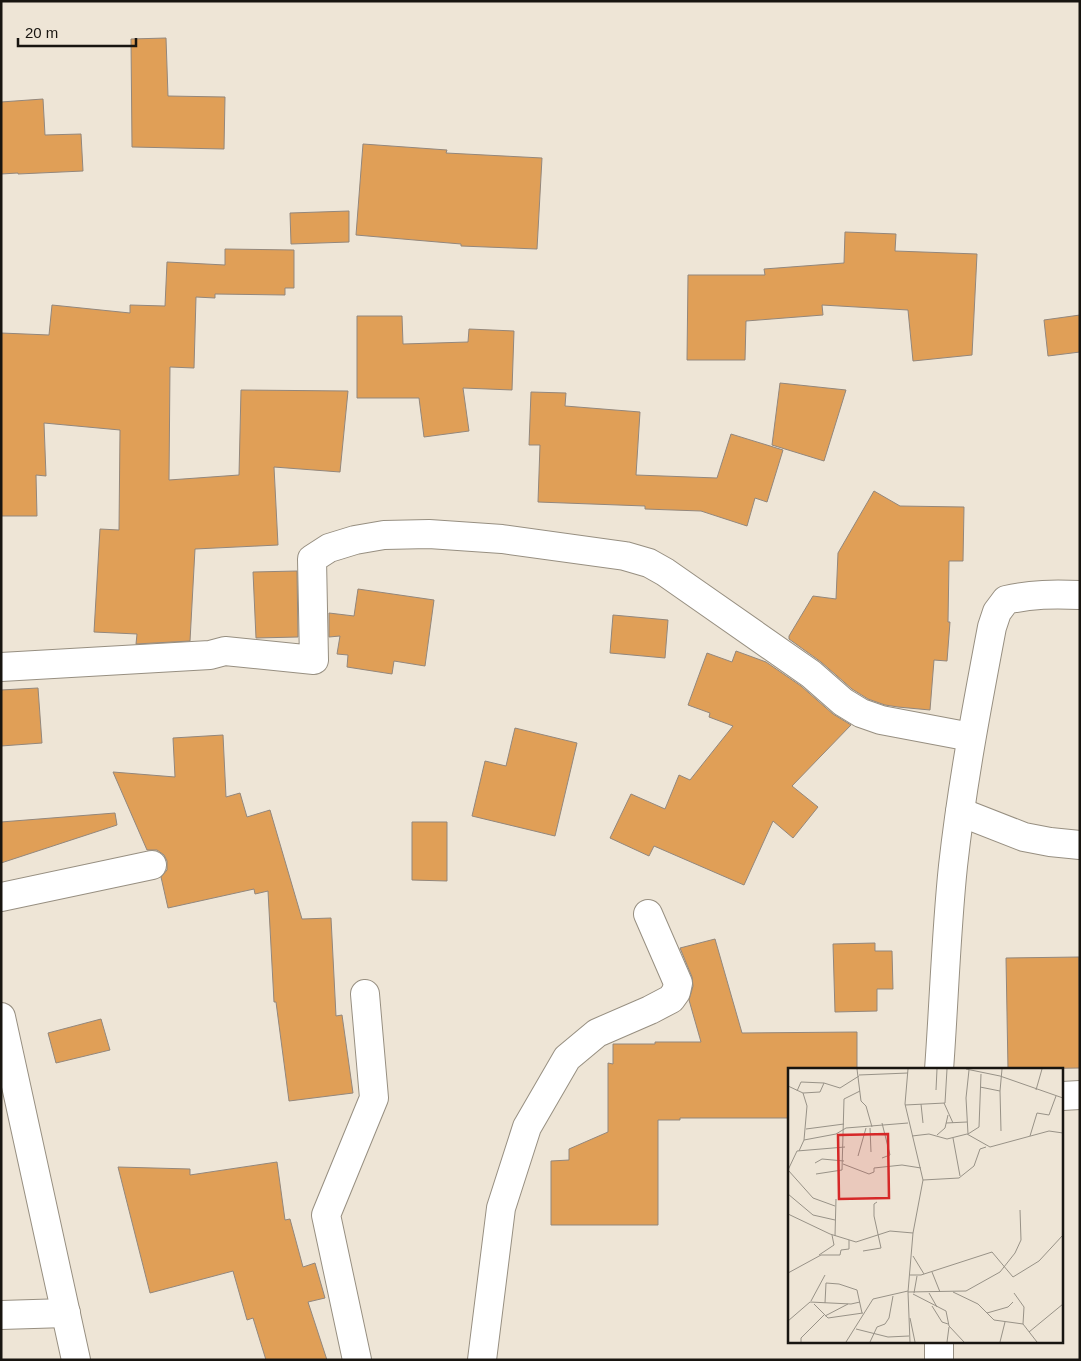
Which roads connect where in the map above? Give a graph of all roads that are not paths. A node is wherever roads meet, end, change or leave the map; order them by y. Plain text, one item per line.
1 (1080, 594) edge
2 (1, 667) edge
3 (971, 737) junction
4 (960, 812) junction
5 (1080, 845) edge
6 (152, 865) dead end
7 (1, 897) edge
8 (648, 914) dead end
9 (365, 994) dead end
10 (1, 1017) edge
11 (939, 1068) edge
12 (1080, 1095) edge
13 (1064, 1096) edge
14 (66, 1313) junction
15 (1, 1315) edge
16 (939, 1344) edge
17 (76, 1360) edge
18 (357, 1360) edge
19 (482, 1360) edge
20 (939, 1360) edge

1 - 3 street
2 - 3 street
3 - 4 street
4 - 5 street
4 - 11 street
6 - 7 street
8 - 19 street
9 - 18 street
10 - 14 street
12 - 13 street
14 - 15 street
14 - 17 street
16 - 20 street

